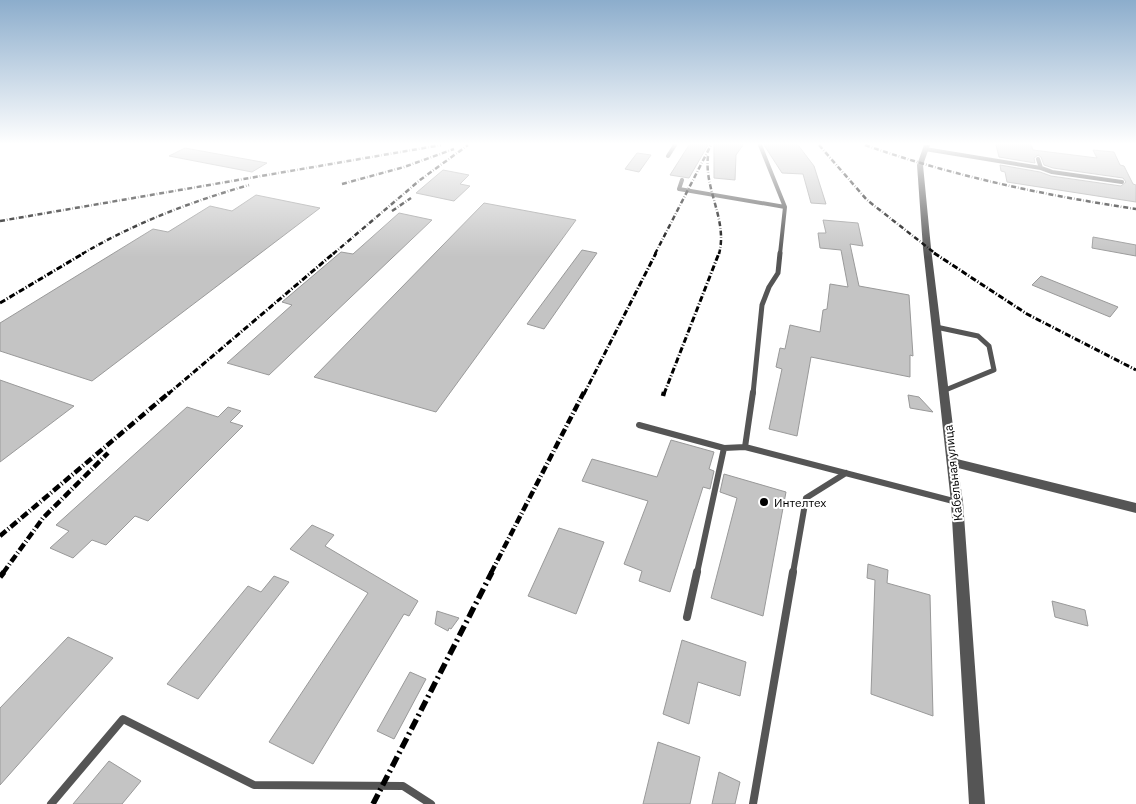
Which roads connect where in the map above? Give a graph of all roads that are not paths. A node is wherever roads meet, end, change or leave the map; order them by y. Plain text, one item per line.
1 (681, 183) edge
2 (775, 183) edge
3 (921, 183) edge
4 (785, 207) junction
5 (936, 327) junction
6 (944, 391) junction
7 (639, 425) dead end
8 (745, 447) junction
9 (724, 448) junction
10 (952, 462) junction
11 (846, 473) junction
12 (957, 502) junction
13 (1136, 508) edge
14 (687, 618) dead end
15 (51, 804) edge
16 (431, 804) edge
17 (753, 804) edge
18 (977, 804) edge

1 - 4 lane
2 - 4 lane
3 - 5 street, Кабельная улица
4 - 8 lane
5 - 6 street, Кабельная улица
5 - 6 lane
6 - 10 street, Кабельная улица
7 - 9 lane
8 - 9 lane
8 - 11 lane
9 - 14 lane
10 - 12 street, Кабельная улица
10 - 13 street
11 - 12 lane
11 - 17 lane
12 - 18 street, Кабельная улица
15 - 16 lane

